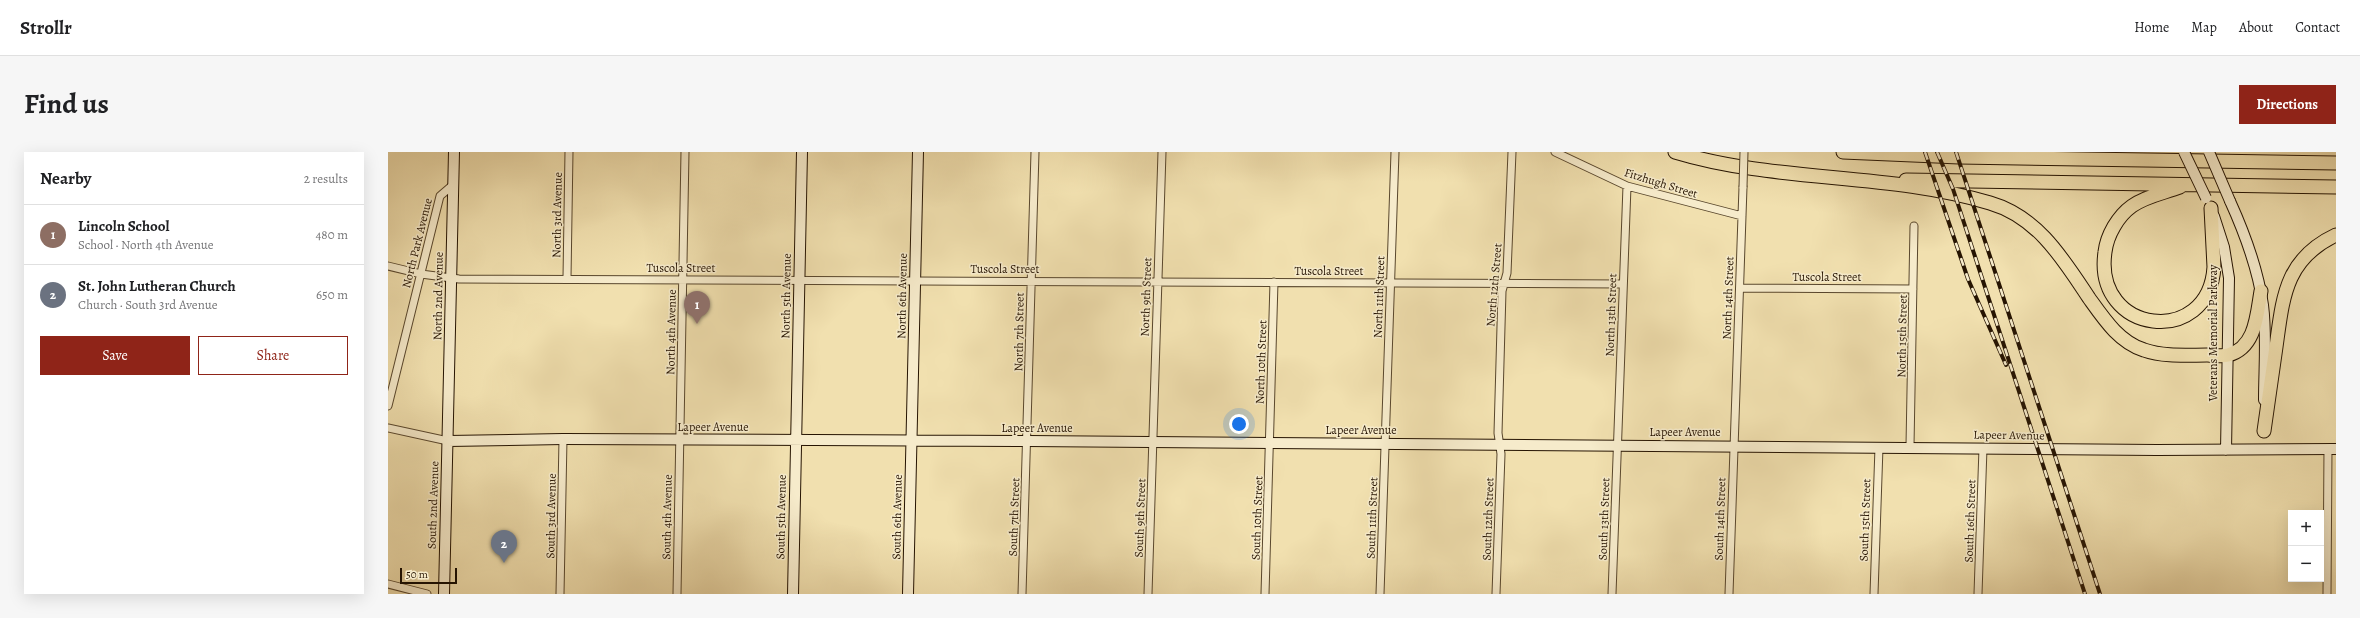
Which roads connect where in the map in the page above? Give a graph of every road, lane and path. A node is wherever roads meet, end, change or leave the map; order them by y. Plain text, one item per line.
1 (454, 152) edge
2 (569, 152) edge
3 (685, 152) edge
4 (802, 152) edge
5 (918, 152) edge
6 (1035, 152) edge
7 (1162, 152) edge
8 (1395, 152) edge
9 (1512, 152) edge
10 (1555, 152) edge
11 (1675, 152) edge
12 (1744, 152) edge
13 (1843, 152) edge
14 (1978, 152) edge
15 (2184, 152) edge
16 (2209, 152) edge
17 (2293, 152) edge
18 (1959, 157) junction
19 (2242, 163) junction
20 (2336, 163) edge
21 (1868, 180) junction
22 (454, 184) junction
23 (2186, 184) junction
24 (1627, 186) junction
25 (2336, 187) edge
26 (2209, 203) junction
27 (1742, 216) junction
28 (1914, 226) dead end
29 (2336, 235) edge
30 (388, 266) edge
31 (421, 274) junction
32 (567, 278) junction
33 (451, 279) junction
34 (683, 279) junction
35 (799, 280) junction
36 (915, 280) junction
37 (1031, 280) junction
38 (1158, 281) junction
39 (1274, 282) junction
40 (1391, 282) junction
41 (1505, 282) junction
42 (1623, 284) junction
43 (1740, 288) junction
44 (1913, 289) junction
45 (2261, 291) junction
46 (2228, 356) junction
47 (388, 406) edge
48 (388, 428) edge
49 (2264, 431) junction
50 (563, 439) junction
51 (680, 440) junction
52 (448, 441) junction
53 (795, 441) junction
54 (911, 441) junction
55 (1028, 441) junction
56 (1153, 442) junction
57 (1270, 443) junction
58 (1386, 444) junction
59 (1498, 444) junction
60 (1618, 445) junction
61 (1734, 445) junction
62 (1910, 446) junction
63 (1879, 447) junction
64 (1983, 448) junction
65 (2264, 448) junction
66 (2332, 448) edge
67 (2226, 450) junction
68 (388, 584) edge
69 (427, 594) edge
70 (444, 594) edge
71 (560, 594) edge
72 (677, 594) edge
73 (793, 594) edge
74 (908, 594) edge
75 (1022, 594) edge
76 (1148, 594) edge
77 (1265, 594) edge
78 (1380, 594) edge
79 (1496, 594) edge
80 (1612, 594) edge
81 (1729, 594) edge
82 (1874, 594) edge
83 (1978, 594) edge
84 (2327, 594) edge

1 - 22 street, North 2nd Avenue
2 - 32 street, North 3rd Avenue
3 - 34 street, North 4th Avenue
4 - 35 street, North 5th Avenue
5 - 36 street, North 6th Avenue
6 - 37 street, North 7th Street
7 - 38 street, North 9th Street
8 - 40 street, North 11th Street
9 - 41 street, North 12th Street
10 - 24 street, Fitzhugh Street
11 - 21 highway
12 - 27 street, North 14th Street, bridge
13 - 18 highway
14 - 18 highway
15 - 26 street, Veterans Memorial Parkway, bridge
16 - 45 street, bridge
17 - 19 highway
18 - 19 highway
19 - 20 highway
21 - 23 highway
21 - 46 highway
22 - 31 street, North Park Avenue
22 - 33 street, North 2nd Avenue
23 - 25 highway
23 - 26 highway
24 - 27 street, Fitzhugh Street
24 - 42 street, North 13th Street
26 - 46 street, Veterans Memorial Parkway
27 - 43 street, North 14th Street
28 - 44 street, North 15th Street
29 - 49 highway
30 - 31 street, Tuscola Street
31 - 33 street, Tuscola Street
31 - 47 street, North Park Avenue
32 - 33 street, Tuscola Street
32 - 34 street, Tuscola Street
33 - 52 street, North 2nd Avenue
34 - 35 street, Tuscola Street
34 - 51 street, North 4th Avenue
35 - 36 street, Tuscola Street
35 - 53 street, North 5th Avenue
36 - 37 street, Tuscola Street
36 - 54 street, North 6th Avenue
37 - 38 street, Tuscola Street
37 - 55 street, North 7th Street
38 - 39 street, Tuscola Street
38 - 56 street, North 9th Street
39 - 40 street, Tuscola Street
39 - 57 street, North 10th Street
40 - 41 street, Tuscola Street
40 - 58 street, North 11th Street
41 - 42 street, Tuscola Street
41 - 59 street, North 12th Street
42 - 60 street, North 13th Street
43 - 44 street, Tuscola Street
43 - 61 street, North 14th Street
44 - 62 street, North 15th Street
45 - 46 highway
45 - 49 street
46 - 67 street, Veterans Memorial Parkway
48 - 52 street, Lapeer Avenue
49 - 65 street
50 - 51 street, Lapeer Avenue
50 - 52 street, Lapeer Avenue
50 - 71 street, South 3rd Avenue
51 - 53 street, Lapeer Avenue
51 - 72 street, South 4th Avenue
52 - 70 street, South 2nd Avenue
53 - 54 street, Lapeer Avenue
53 - 73 street, South 5th Avenue
54 - 55 street, Lapeer Avenue
54 - 74 street, South 6th Avenue
55 - 56 street, Lapeer Avenue
55 - 75 street, South 7th Street
56 - 57 street, Lapeer Avenue
56 - 76 street, South 9th Street
57 - 58 street, Lapeer Avenue
57 - 77 street, South 10th Street
58 - 59 street, Lapeer Avenue
58 - 78 street, South 11th Street
59 - 60 street, Lapeer Avenue
59 - 79 street, South 12th Street
60 - 61 street, Lapeer Avenue
60 - 80 street, South 13th Street
61 - 63 street, Lapeer Avenue
61 - 81 street, South 14th Street
62 - 63 street, Lapeer Avenue
62 - 64 street, Lapeer Avenue
63 - 82 street, South 15th Street
64 - 67 street, Lapeer Avenue
64 - 83 street, South 16th Street
65 - 66 street, Lapeer Avenue
65 - 67 street, Lapeer Avenue
66 - 84 street
68 - 69 street

